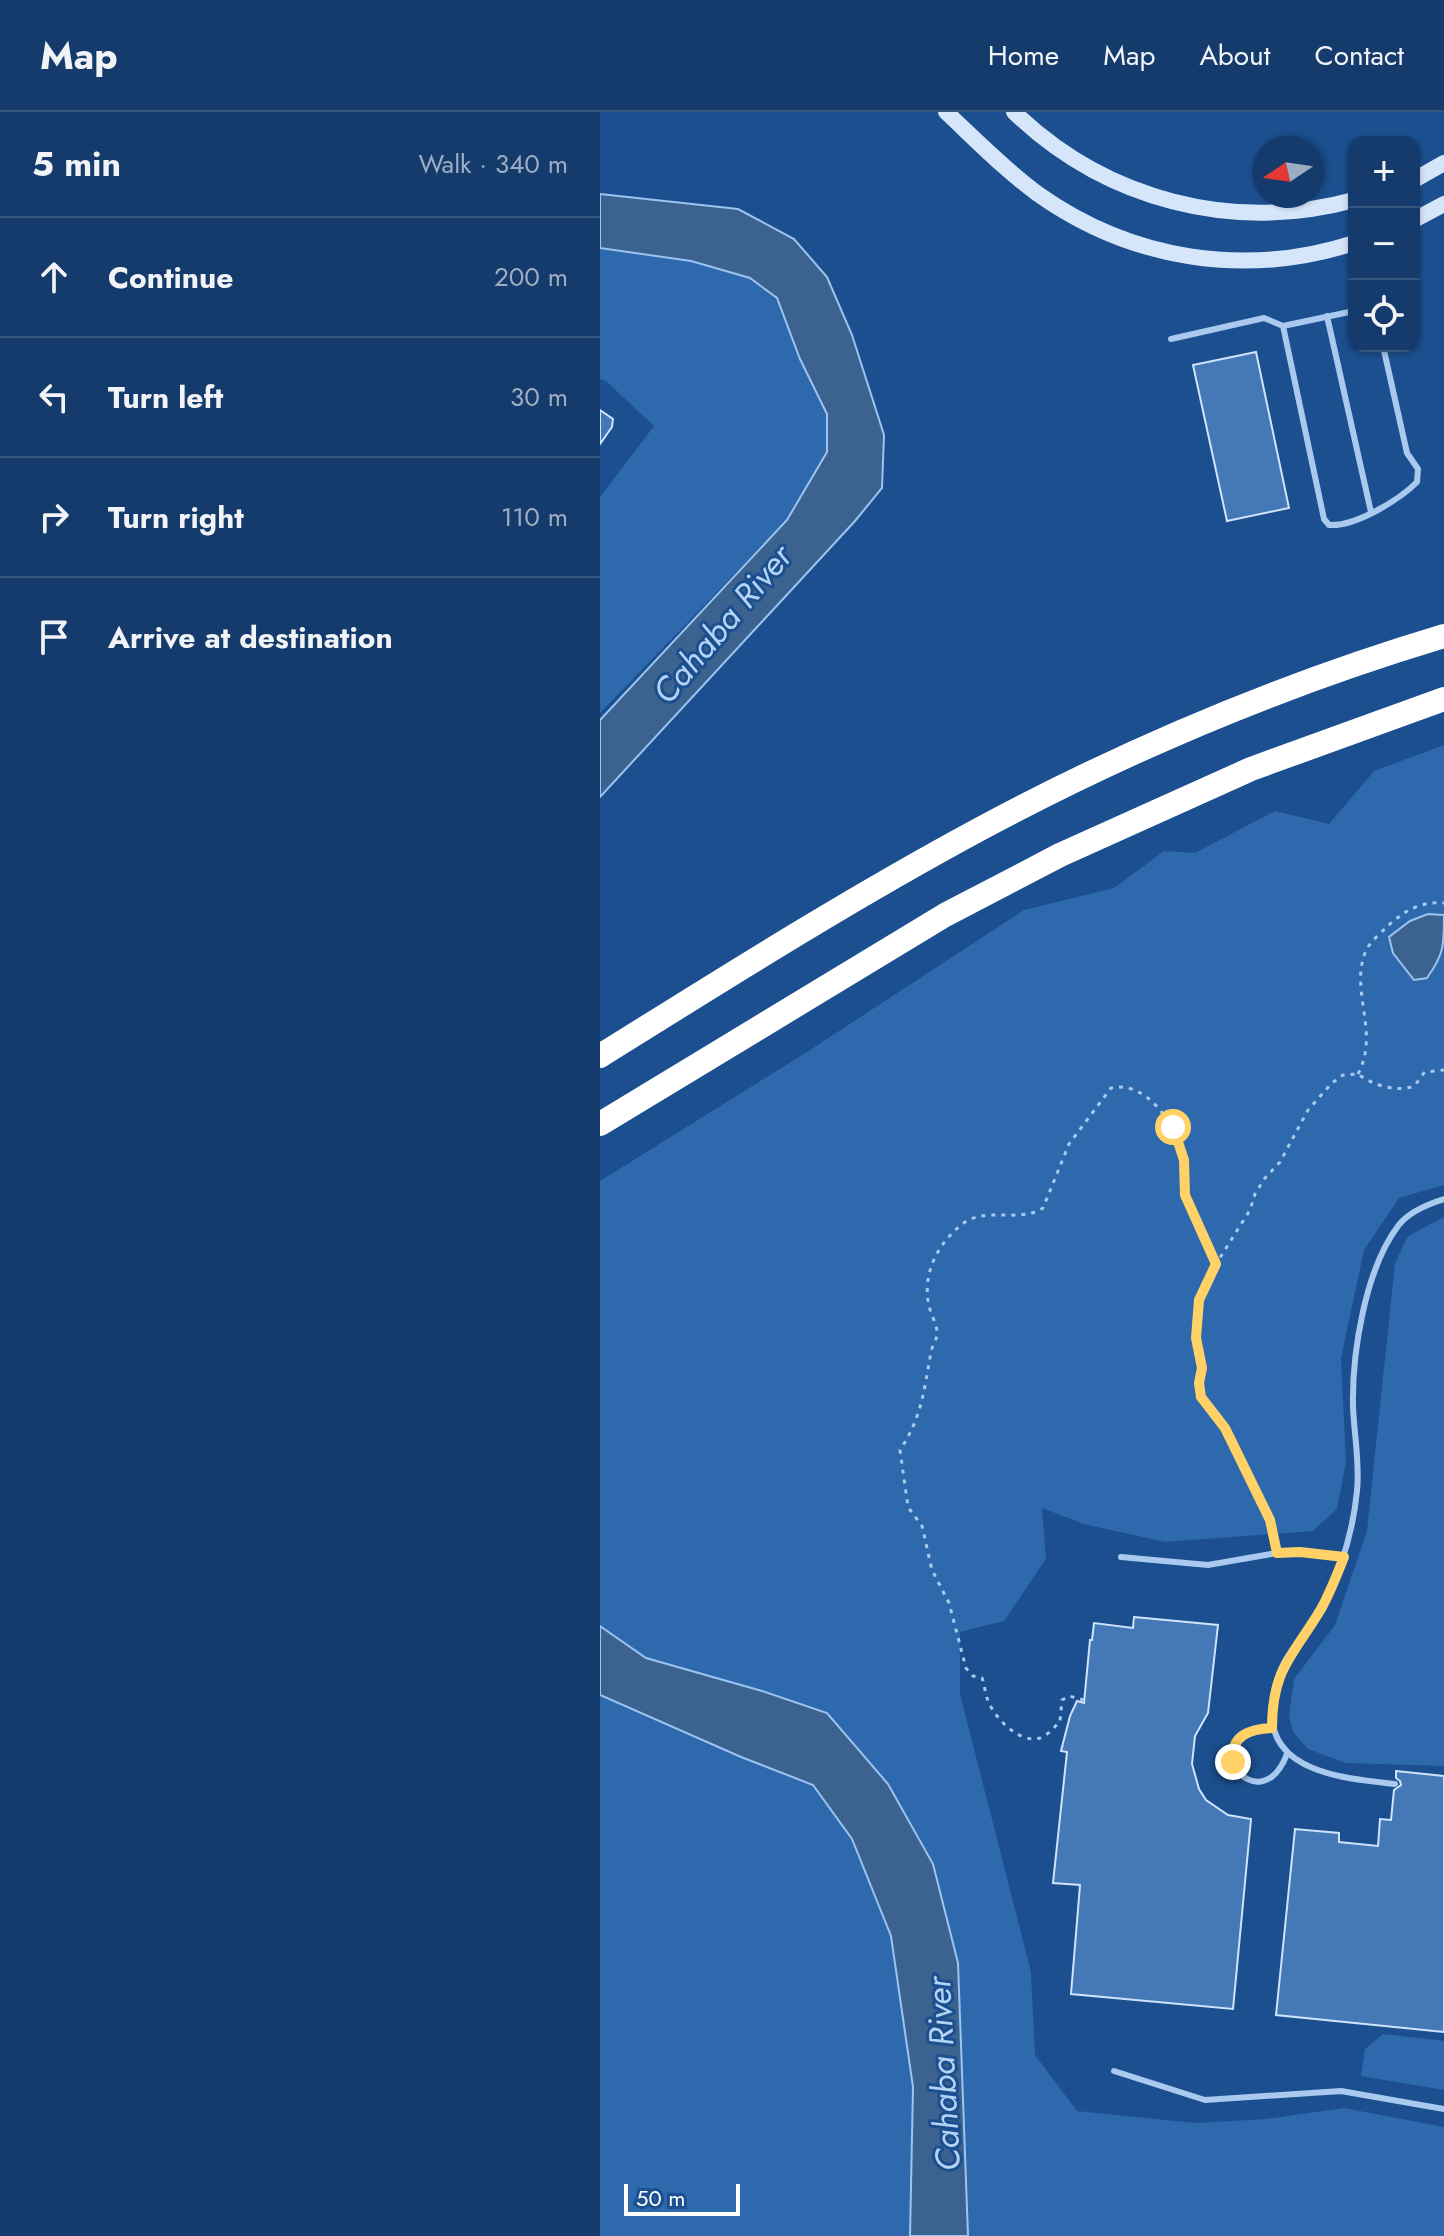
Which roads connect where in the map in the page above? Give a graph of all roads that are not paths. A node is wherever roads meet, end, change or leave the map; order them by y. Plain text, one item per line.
1 (946, 112) edge
2 (1014, 112) edge
3 (1444, 163) edge
4 (1420, 177) edge
5 (1348, 201) edge
6 (1444, 204) edge
7 (1420, 217) edge
8 (1348, 245) edge
9 (1348, 312) edge
10 (1327, 316) junction
11 (1283, 326) junction
12 (1171, 339) dead end
13 (1384, 352) edge
14 (1371, 512) junction
15 (1444, 636) edge
16 (1444, 699) edge
17 (600, 1056) edge
18 (600, 1124) edge
19 (1444, 1199) edge
20 (1121, 1557) dead end
21 (1344, 1557) junction
22 (1272, 1728) junction
23 (1287, 1754) junction
24 (1395, 1784) dead end
25 (1114, 2071) dead end
26 (1444, 2109) edge

1 - 8 street
2 - 5 street
3 - 4 street
6 - 7 street
9 - 10 lane
10 - 11 lane
10 - 14 lane
11 - 12 lane
11 - 14 lane
13 - 14 lane
15 - 17 highway
16 - 18 highway
19 - 21 lane
20 - 21 lane
21 - 22 lane
22 - 23 lane
22 - 23 lane
23 - 24 lane
25 - 26 lane

